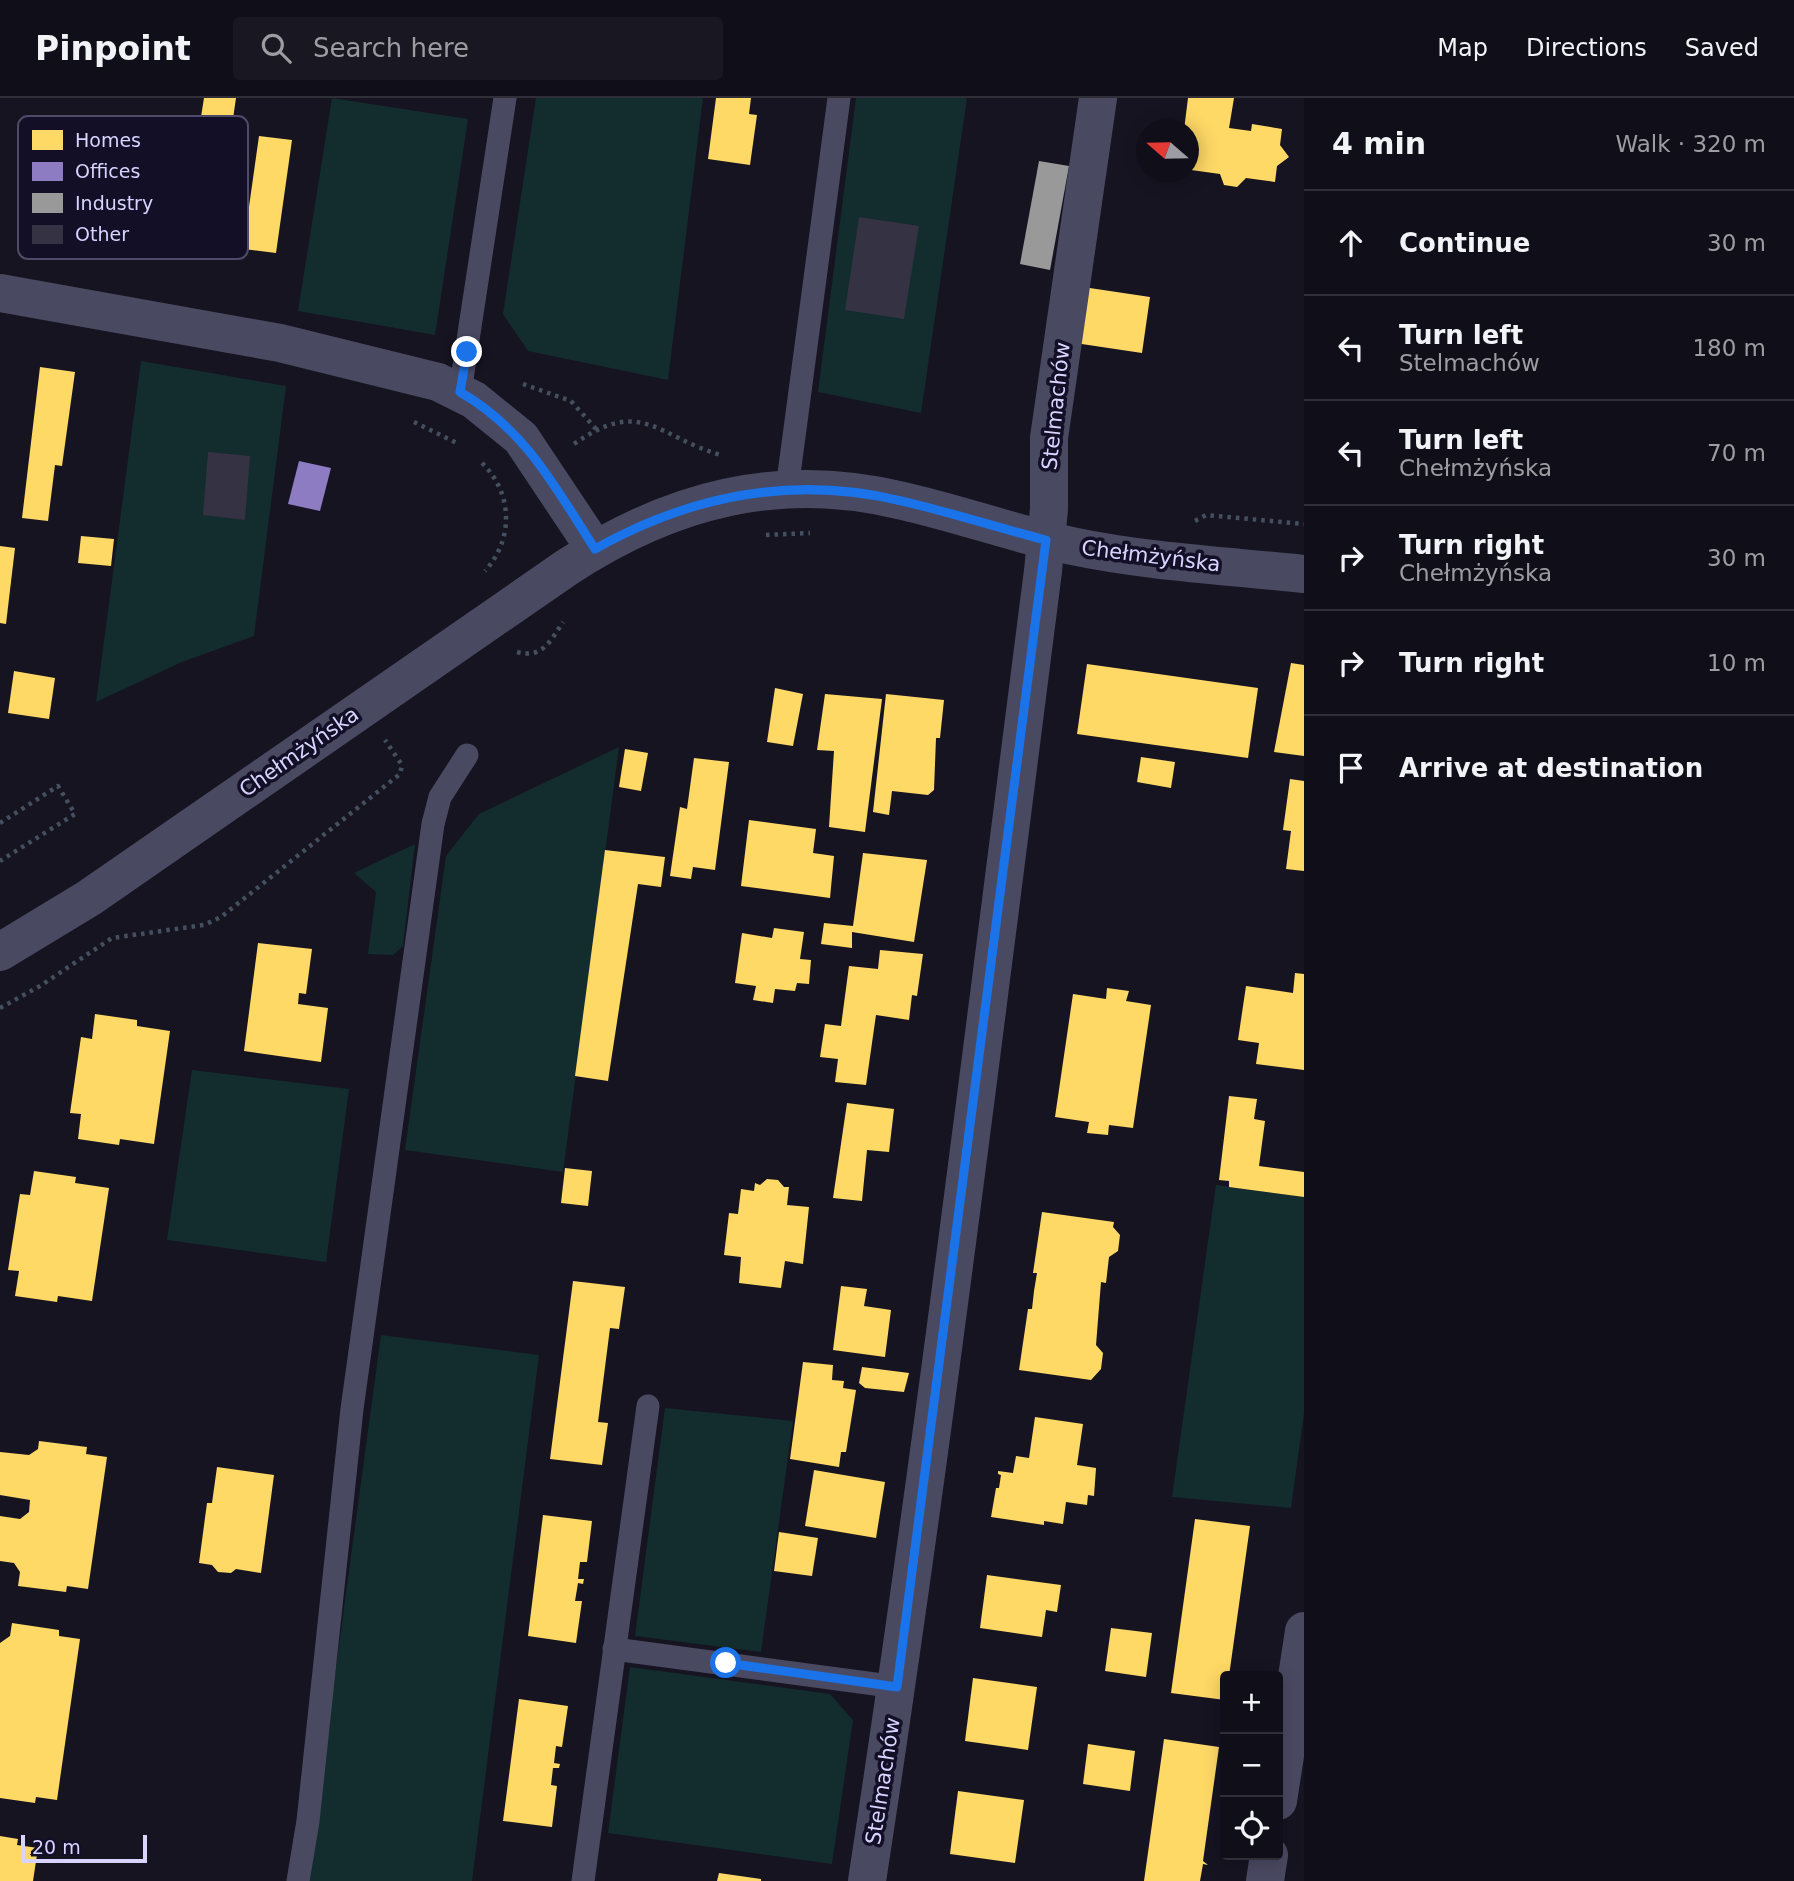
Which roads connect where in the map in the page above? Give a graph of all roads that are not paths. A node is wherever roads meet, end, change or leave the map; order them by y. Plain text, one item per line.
1 (505, 98) edge
2 (839, 98) edge
3 (1098, 98) edge
4 (0, 293) edge
5 (460, 392) junction
6 (788, 489) junction
7 (1046, 540) junction
8 (595, 549) junction
9 (1304, 574) edge
10 (467, 755) dead end
11 (0, 952) edge
12 (648, 1406) dead end
13 (1304, 1631) edge
14 (614, 1649) junction
15 (897, 1687) junction
16 (1279, 1797) edge
17 (1268, 1860) edge
18 (298, 1881) edge
19 (583, 1881) edge
20 (867, 1881) edge
21 (1265, 1881) edge

1 - 5 lane
2 - 6 lane
3 - 7 street, Stelmachów
4 - 5 street
5 - 8 street
6 - 7 street, Chełmżyńska
6 - 8 street, Chełmżyńska
7 - 9 street, Chełmżyńska
7 - 15 street, Stelmachów
8 - 11 street, Chełmżyńska
10 - 18 lane
12 - 14 lane
13 - 16 street
14 - 15 lane
14 - 19 lane
15 - 20 street, Stelmachów
17 - 21 street

